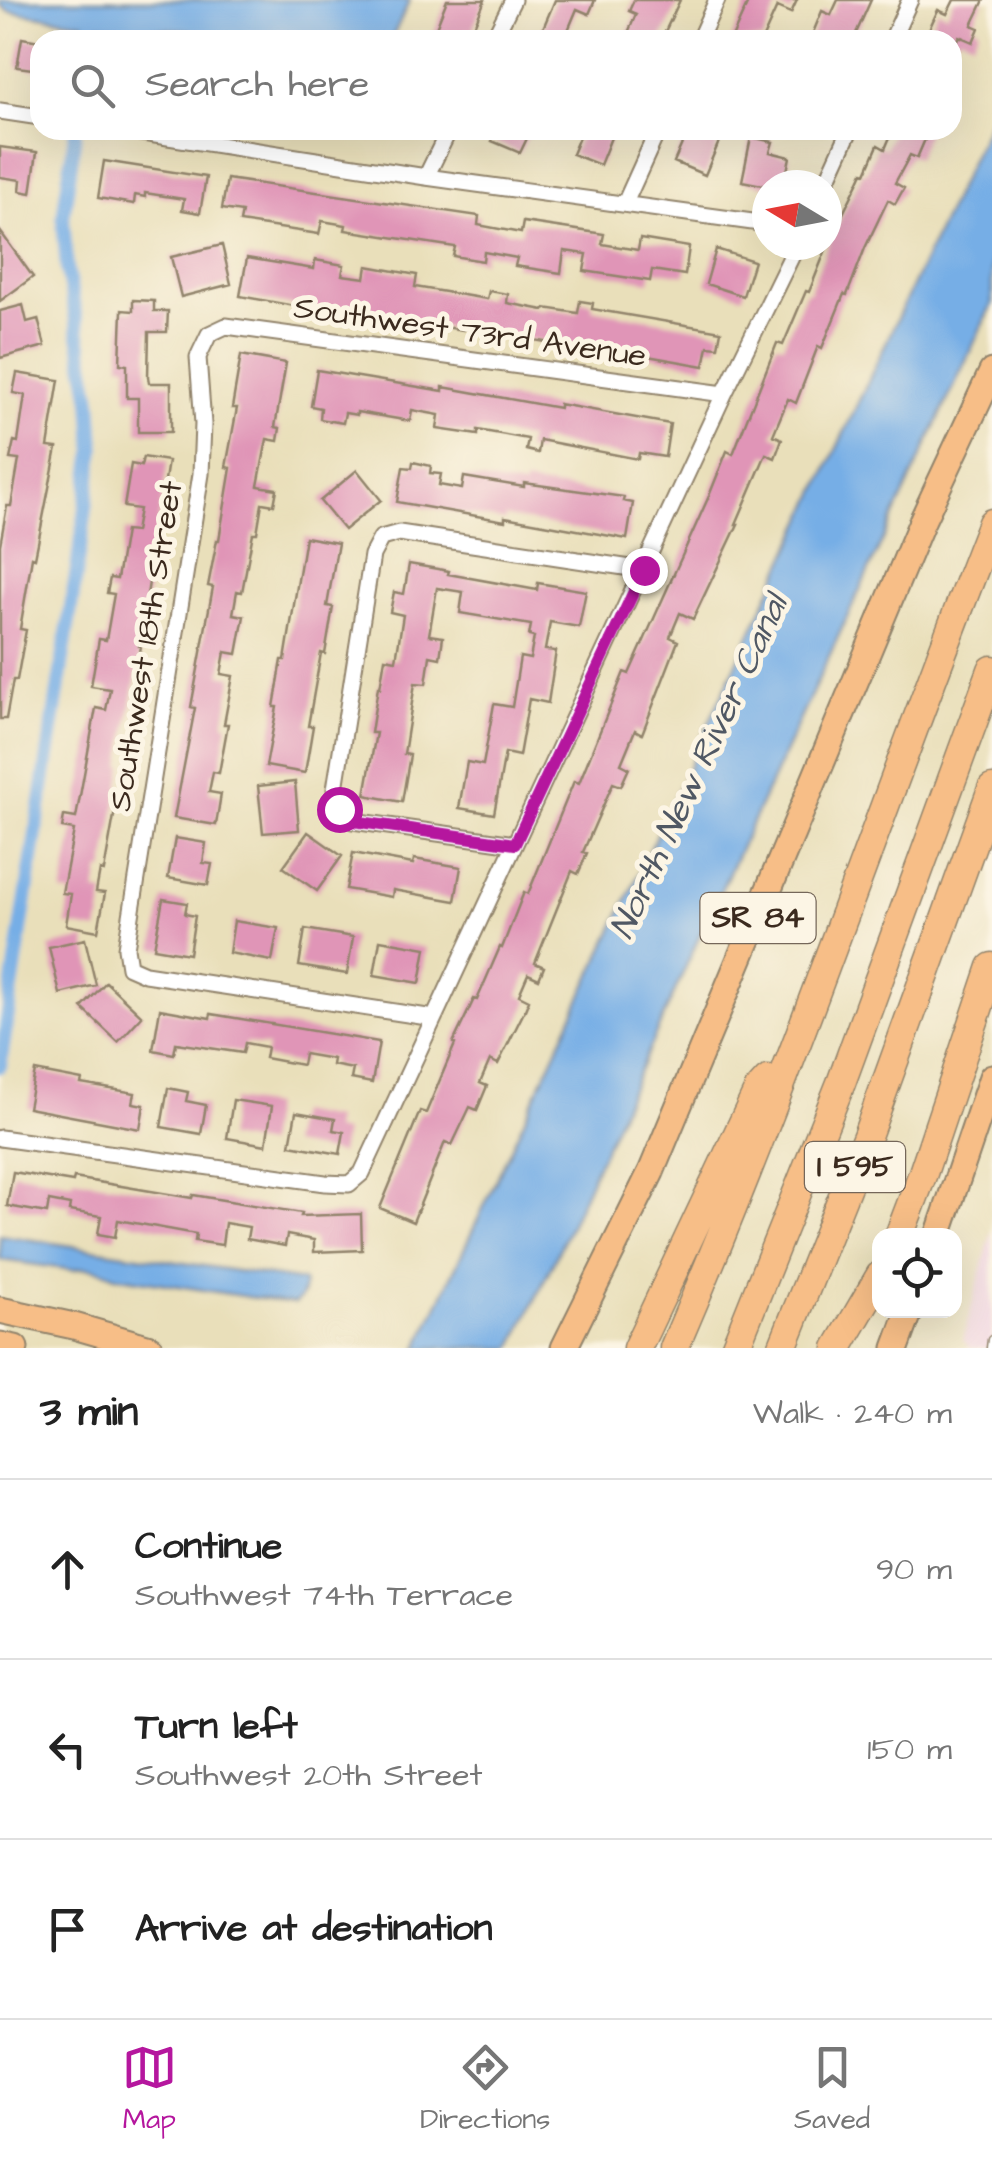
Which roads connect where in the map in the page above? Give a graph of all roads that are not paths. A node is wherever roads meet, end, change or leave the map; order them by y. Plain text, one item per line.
1 (513, 0) edge
2 (717, 0) edge
3 (910, 0) edge
4 (499, 30) edge
5 (704, 30) edge
6 (896, 30) edge
7 (0, 111) edge
8 (30, 116) edge
9 (190, 140) edge
10 (444, 140) edge
11 (653, 140) edge
12 (845, 140) edge
13 (832, 170) edge
14 (426, 176) junction
15 (625, 203) junction
16 (752, 222) edge
17 (790, 260) edge
18 (209, 334) joint
19 (992, 372) edge
20 (724, 394) junction
21 (992, 523) edge
22 (644, 570) junction
23 (992, 670) edge
24 (992, 789) edge
25 (992, 832) edge
26 (515, 844) junction
27 (992, 967) edge
28 (922, 984) junction
29 (434, 1018) junction
30 (792, 1052) junction
31 (992, 1076) edge
32 (0, 1138) edge
33 (902, 1228) edge
34 (941, 1228) edge
35 (872, 1290) edge
36 (0, 1310) edge
37 (907, 1318) edge
38 (992, 1340) edge
39 (0, 1345) edge
40 (14, 1348) edge
41 (150, 1348) edge
42 (564, 1348) edge
43 (637, 1348) edge
44 (674, 1348) edge
45 (735, 1348) edge
46 (782, 1348) edge
47 (838, 1348) edge
48 (896, 1348) edge
49 (991, 1348) edge

1 - 4 street
2 - 5 street
3 - 6 street
7 - 8 street
9 - 14 street
10 - 14 street
11 - 15 street
12 - 13 street
14 - 15 street
15 - 16 street
17 - 20 street
18 - 20 street, Southwest 73rd Avenue
18 - 29 street, Southwest 18th Street
19 - 42 main road, SR 84
20 - 22 street
21 - 30 highway, I 595
22 - 26 street
22 - 26 street
23 - 45 highway
24 - 28 highway, I 595
25 - 28 highway
26 - 29 street
27 - 33 highway
28 - 46 highway, I 595
29 - 32 street
30 - 43 highway
30 - 44 highway, I 595
31 - 34 main road
35 - 47 highway
36 - 41 main road
37 - 48 main road
38 - 49 lane
39 - 40 main road

